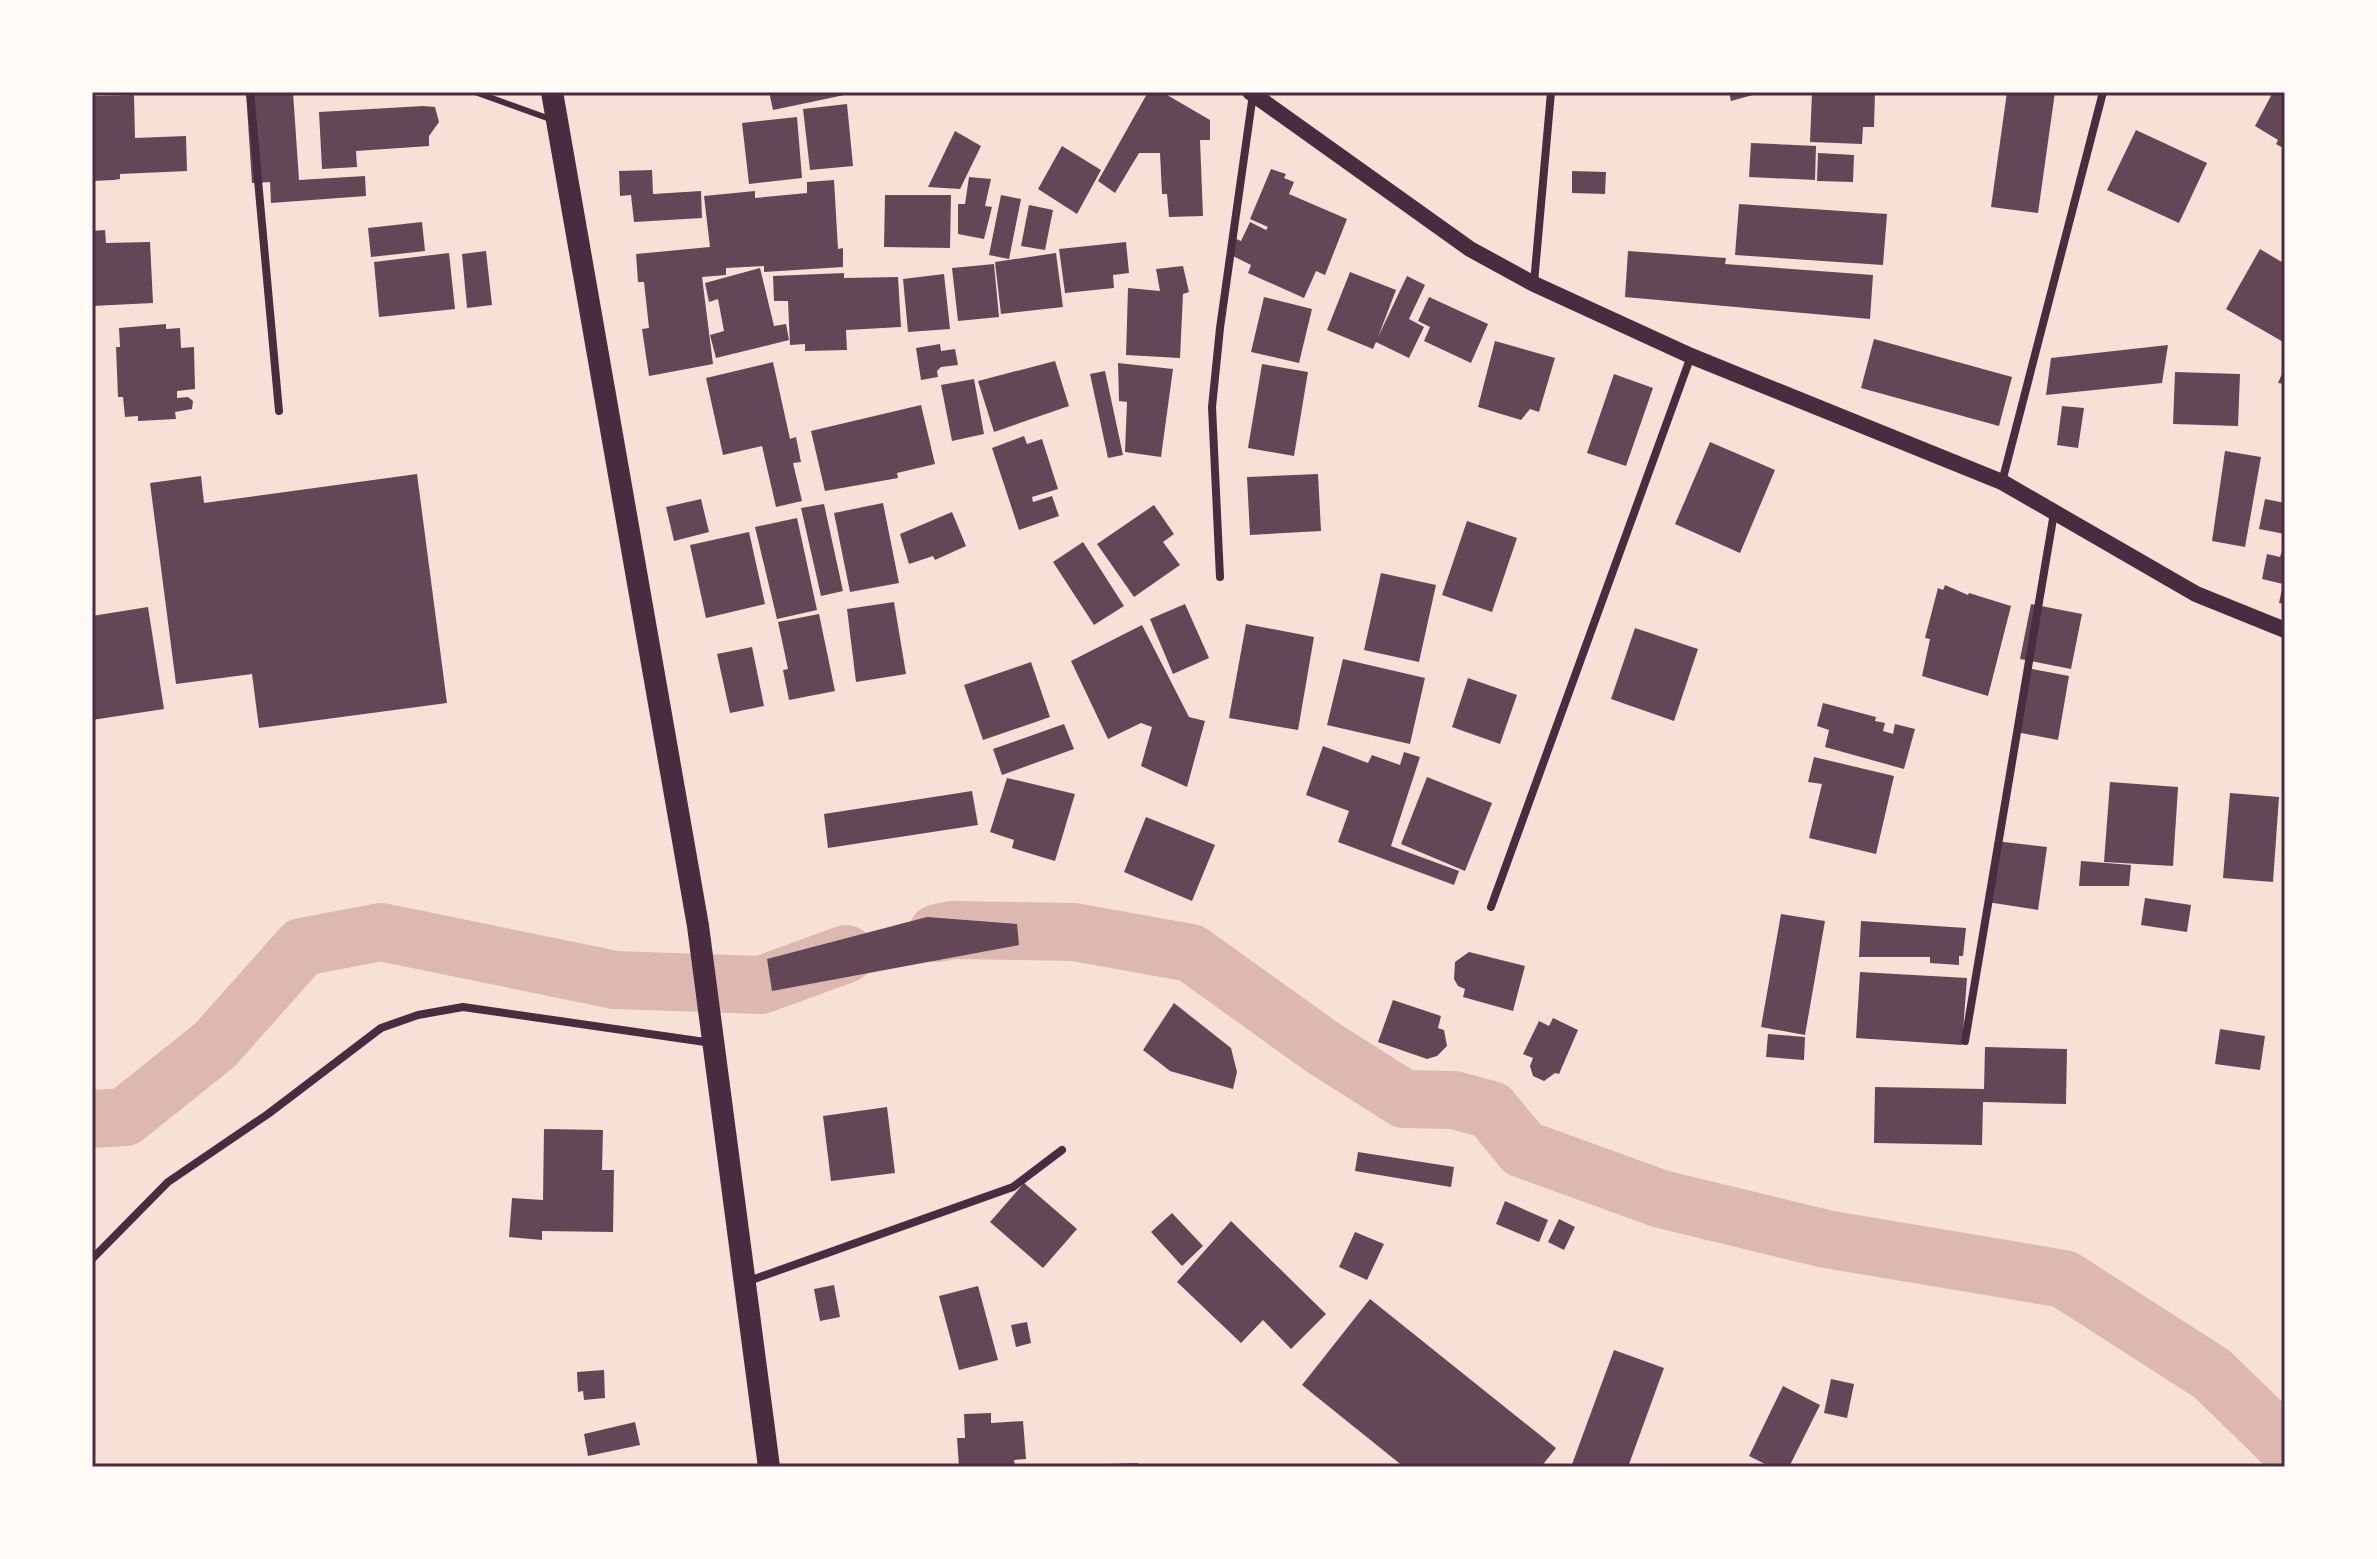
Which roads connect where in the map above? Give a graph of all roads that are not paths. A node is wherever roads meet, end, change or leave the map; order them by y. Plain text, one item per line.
1 (250, 92) edge
2 (475, 92) edge
3 (552, 92) edge
4 (1551, 92) edge
5 (2103, 92) edge
6 (1252, 93) edge
7 (557, 122) junction
8 (1534, 284) junction
9 (1691, 356) junction
10 (279, 411) dead end
11 (2002, 482) junction
12 (2054, 513) junction
13 (1220, 577) dead end
14 (2285, 630) edge
15 (1491, 907) dead end
16 (1965, 1041) dead end
17 (713, 1044) junction
18 (1062, 1150) dead end
19 (92, 1259) edge
20 (745, 1282) junction
21 (769, 1467) edge

1 - 10 street
2 - 7 lane
3 - 7 highway
4 - 8 street
5 - 11 street
6 - 8 main road
6 - 13 street
7 - 17 highway
8 - 9 main road
9 - 11 main road
9 - 15 street
11 - 12 main road
12 - 14 main road
12 - 16 street
17 - 19 street
17 - 20 highway
18 - 20 street
20 - 21 highway

